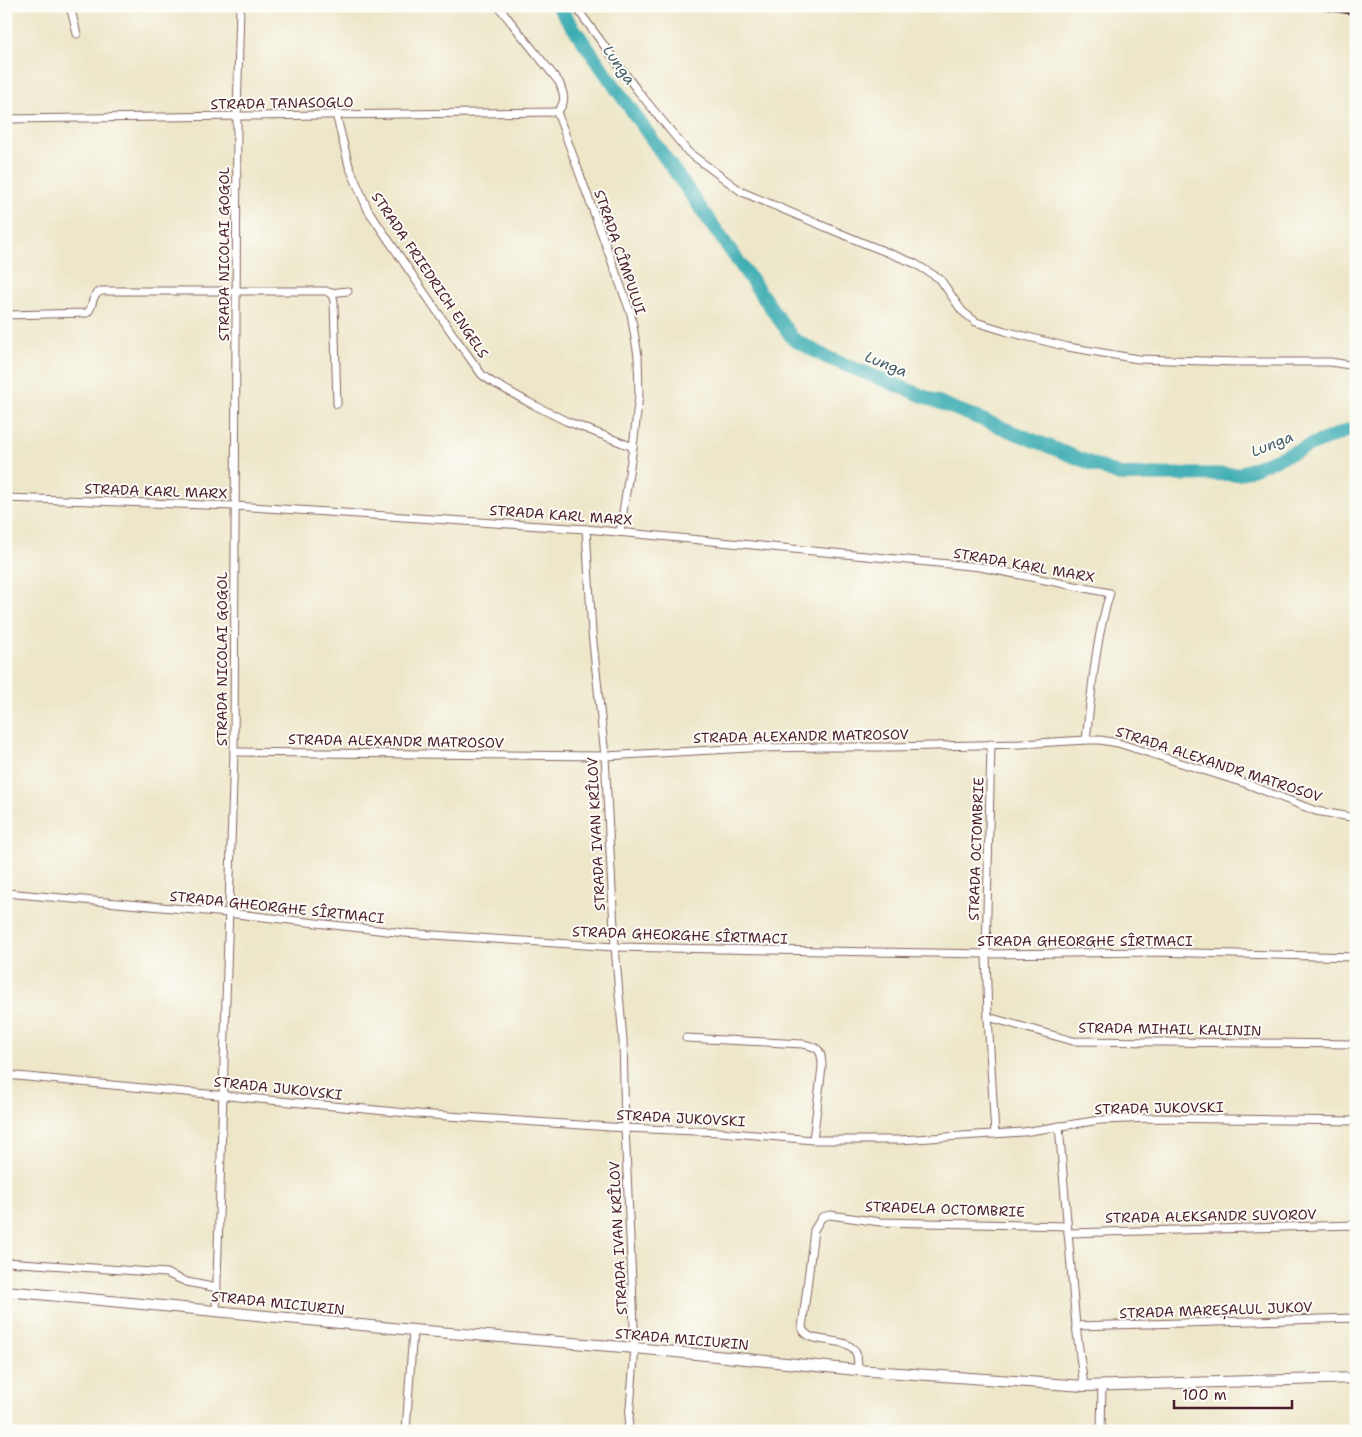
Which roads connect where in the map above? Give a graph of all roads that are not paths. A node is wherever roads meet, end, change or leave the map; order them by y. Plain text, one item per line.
1 (70, 6) edge
2 (240, 6) edge
3 (498, 6) edge
4 (576, 6) edge
5 (77, 34) dead end
6 (557, 112) junction
7 (336, 114) junction
8 (237, 117) junction
9 (6, 119) edge
10 (237, 291) junction
11 (348, 291) dead end
12 (330, 293) junction
13 (6, 315) edge
14 (1356, 366) edge
15 (337, 404) dead end
16 (633, 447) junction
17 (6, 498) edge
18 (235, 506) junction
19 (586, 529) junction
20 (620, 532) junction
21 (1086, 740) junction
22 (991, 744) junction
23 (234, 752) junction
24 (605, 756) junction
25 (1356, 818) edge
26 (6, 893) edge
27 (228, 913) junction
28 (615, 947) junction
29 (986, 954) junction
30 (1356, 956) edge
31 (988, 1017) junction
32 (686, 1038) dead end
33 (1356, 1044) edge
34 (6, 1075) edge
35 (223, 1095) junction
36 (1356, 1121) edge
37 (1059, 1126) junction
38 (625, 1128) junction
39 (995, 1134) junction
40 (813, 1140) junction
41 (1356, 1225) edge
42 (1067, 1230) junction
43 (6, 1262) edge
44 (217, 1288) junction
45 (6, 1292) edge
46 (216, 1311) junction
47 (1356, 1318) edge
48 (1076, 1326) junction
49 (413, 1330) junction
50 (635, 1348) junction
51 (857, 1370) junction
52 (1356, 1378) edge
53 (1084, 1386) junction
54 (1102, 1386) junction
55 (406, 1431) edge
56 (628, 1431) edge
57 (1102, 1431) edge

1 - 5 street
2 - 8 street, STRADA NICOLAI GOGOL
3 - 6 street
4 - 14 street
6 - 7 street, STRADA TANASOGLO
6 - 16 street, STRADA CÎMPULUI
7 - 8 street, STRADA TANASOGLO
7 - 16 street, STRADA FRIEDRICH ENGELS
8 - 9 street, STRADA TANASOGLO
8 - 10 street, STRADA NICOLAI GOGOL
10 - 12 street
10 - 13 street
10 - 18 street, STRADA NICOLAI GOGOL
11 - 12 street
12 - 15 street
16 - 20 street, STRADA CÎMPULUI
17 - 18 street, STRADA KARL MARX
18 - 19 street, STRADA KARL MARX
18 - 23 street, STRADA NICOLAI GOGOL
19 - 20 street, STRADA KARL MARX
19 - 24 street, STRADA IVAN KRÎLOV
20 - 21 street, STRADA KARL MARX
21 - 22 street, STRADA ALEXANDR MATROSOV
21 - 25 street, STRADA ALEXANDR MATROSOV
22 - 24 street, STRADA ALEXANDR MATROSOV
22 - 29 street, STRADA OCTOMBRIE
23 - 24 street, STRADA ALEXANDR MATROSOV
23 - 27 street, STRADA NICOLAI GOGOL
24 - 28 street, STRADA IVAN KRÎLOV
26 - 27 street, STRADA GHEORGHE SÎRTMACI
27 - 28 street, STRADA GHEORGHE SÎRTMACI
27 - 35 street, STRADA NICOLAI GOGOL
28 - 29 street, STRADA GHEORGHE SÎRTMACI
28 - 38 street, STRADA IVAN KRÎLOV
29 - 30 street, STRADA GHEORGHE SÎRTMACI
29 - 31 street, STRADA OCTOMBRIE
31 - 33 street, STRADA MIHAIL KALININ
31 - 39 street, STRADA OCTOMBRIE
32 - 40 street
34 - 35 street, STRADA JUKOVSKI
35 - 38 street, STRADA JUKOVSKI
35 - 44 street, STRADA NICOLAI GOGOL
36 - 37 street, STRADA JUKOVSKI
37 - 39 street, STRADA JUKOVSKI
37 - 42 street
38 - 40 street, STRADA JUKOVSKI
38 - 50 street, STRADA IVAN KRÎLOV
39 - 40 street, STRADA JUKOVSKI
41 - 42 street, STRADA ALEKSANDR SUVOROV
42 - 48 street
42 - 51 street, STRADELA OCTOMBRIE
43 - 44 street
44 - 46 street, STRADA NICOLAI GOGOL
45 - 46 main road, STRADA MICIURIN
46 - 49 main road, STRADA MICIURIN
47 - 48 street, STRADA MAREȘALUL JUKOV
48 - 53 street
49 - 50 main road, STRADA MICIURIN
49 - 55 street
50 - 51 main road, STRADA MICIURIN
50 - 56 street, STRADA IVAN KRÎLOV
51 - 53 main road, STRADA MICIURIN
52 - 54 main road, STRADA MICIURIN
53 - 54 main road, STRADA MICIURIN
54 - 57 street

